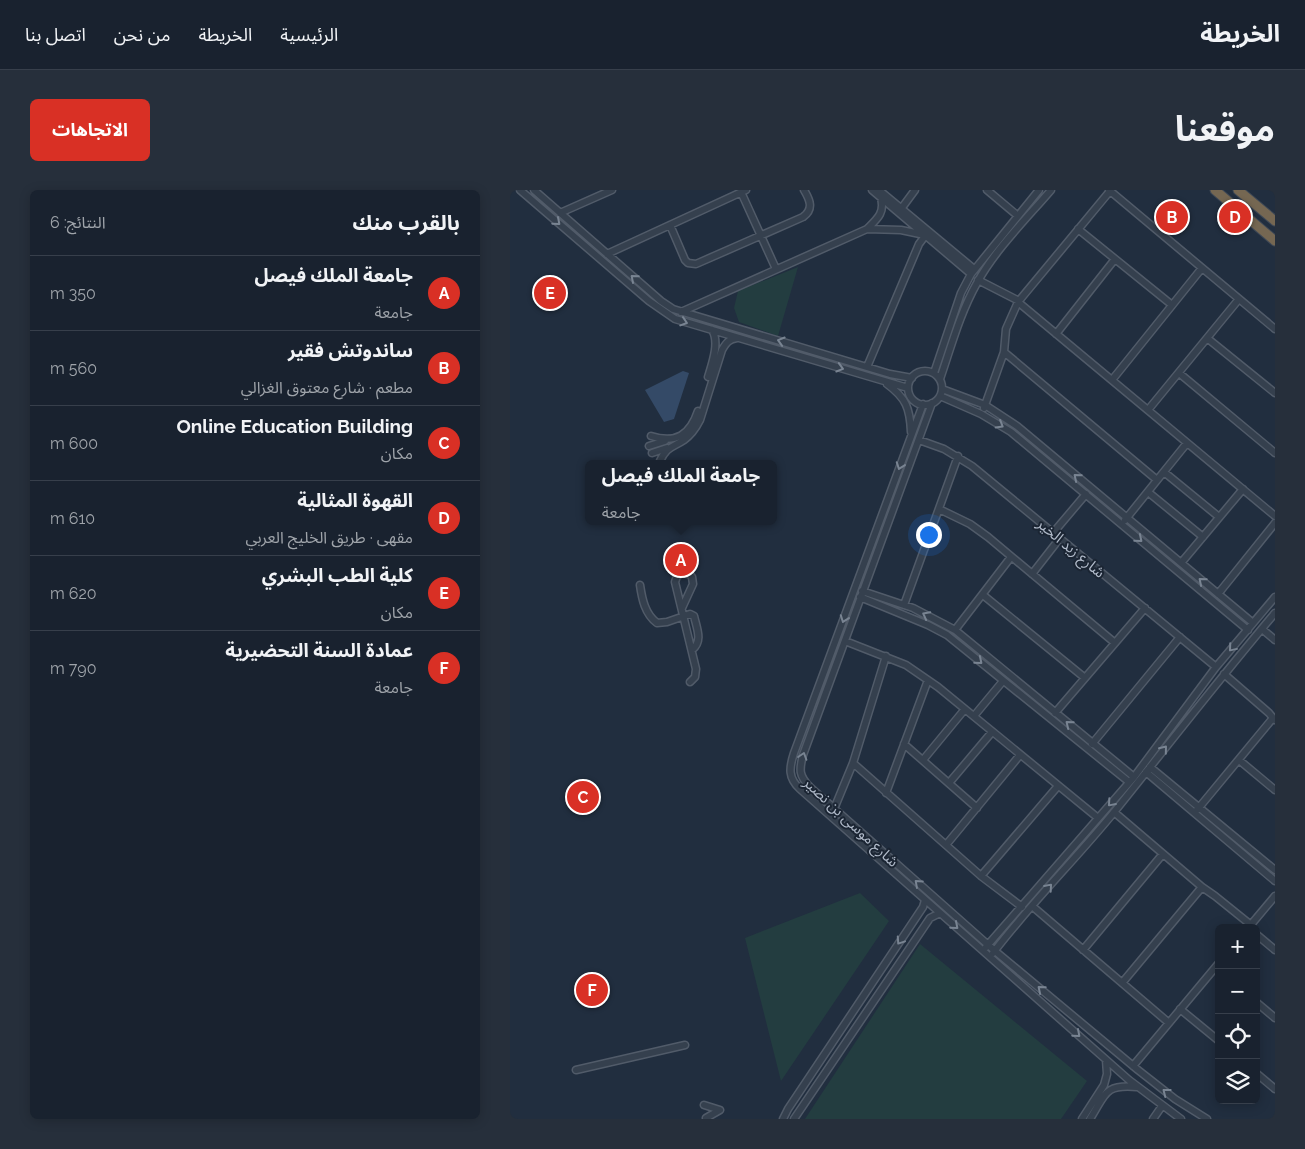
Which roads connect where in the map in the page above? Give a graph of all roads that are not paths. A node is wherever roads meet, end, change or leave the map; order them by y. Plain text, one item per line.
1 (520, 190) edge
2 (534, 190) edge
3 (612, 190) edge
4 (804, 190) edge
5 (872, 190) edge
6 (879, 190) edge
7 (915, 190) edge
8 (988, 190) edge
9 (1039, 190) edge
10 (1051, 190) edge
11 (1109, 190) edge
12 (1215, 190) edge
13 (1238, 190) edge
14 (743, 191) edge
15 (881, 198) junction
16 (902, 209) junction
17 (560, 213) junction
18 (1018, 216) junction
19 (1275, 221) edge
20 (670, 225) junction
21 (867, 229) junction
22 (1078, 229) junction
23 (926, 234) junction
24 (761, 235) junction
25 (1275, 242) edge
26 (607, 254) junction
27 (1116, 260) junction
28 (1202, 268) junction
29 (776, 269) junction
30 (972, 271) junction
31 (978, 280) junction
32 (1239, 299) junction
33 (1019, 302) junction
34 (1172, 305) junction
35 (681, 312) junction
36 (1275, 329) edge
37 (712, 330) junction
38 (1056, 334) junction
39 (739, 338) junction
40 (1207, 338) junction
41 (1004, 352) junction
42 (867, 367) junction
43 (934, 373) junction
44 (1179, 373) junction
45 (912, 378) junction
46 (940, 379) junction
47 (882, 380) junction
48 (1112, 380) junction
49 (908, 388) junction
50 (941, 392) junction
51 (1275, 393) edge
52 (932, 403) junction
53 (923, 404) junction
54 (985, 405) junction
55 (1148, 410) junction
56 (981, 414) junction
57 (651, 436) dead end
58 (911, 436) junction
59 (919, 440) junction
60 (671, 442) junction
61 (1187, 443) junction
62 (649, 446) dead end
63 (652, 453) dead end
64 (1275, 453) edge
65 (958, 456) junction
66 (660, 460) edge
67 (1164, 472) junction
68 (1157, 480) junction
69 (1243, 489) junction
70 (1148, 492) junction
71 (1086, 494) junction
72 (939, 509) junction
73 (1275, 516) edge
74 (1219, 517) junction
75 (1126, 518) junction
76 (1275, 523) edge
77 (1121, 524) junction
78 (1053, 533) junction
79 (1203, 537) junction
80 (1060, 538) junction
81 (1011, 557) junction
82 (1181, 563) junction
83 (1032, 574) junction
84 (640, 586) dead end
85 (861, 594) junction
86 (983, 594) junction
87 (1218, 594) junction
88 (1275, 597) edge
89 (904, 605) junction
90 (682, 608) junction
91 (1145, 608) junction
92 (1275, 613) edge
93 (684, 616) junction
94 (1254, 623) junction
95 (1262, 629) junction
96 (955, 630) junction
97 (1248, 630) junction
98 (1180, 637) junction
99 (1275, 640) edge
100 (844, 641) junction
101 (1115, 643) junction
102 (692, 650) junction
103 (886, 656) junction
104 (996, 665) junction
105 (1216, 667) junction
106 (992, 671) junction
107 (1224, 674) junction
108 (1085, 678) junction
109 (928, 680) junction
110 (1004, 681) junction
111 (690, 682) dead end
112 (965, 709) junction
113 (1055, 713) junction
114 (974, 716) junction
115 (1274, 719) edge
116 (992, 732) junction
117 (904, 744) junction
118 (1092, 744) junction
119 (1020, 755) junction
120 (923, 760) junction
121 (1239, 760) junction
122 (853, 763) junction
123 (1148, 769) junction
124 (1134, 776) junction
125 (1128, 782) junction
126 (949, 783) junction
127 (1058, 786) junction
128 (1275, 790) edge
129 (886, 793) junction
130 (977, 808) junction
131 (834, 809) junction
132 (1197, 810) junction
133 (1114, 812) junction
134 (1098, 818) junction
135 (946, 845) junction
136 (1162, 855) junction
137 (1275, 870) edge
138 (981, 876) junction
139 (1275, 881) edge
140 (1202, 887) junction
141 (1275, 896) edge
142 (925, 900) junction
143 (1032, 906) junction
144 (1022, 907) junction
145 (940, 913) junction
146 (1246, 924) edge
147 (1252, 924) edge
148 (1260, 937) edge
149 (988, 945) junction
150 (1083, 950) junction
151 (1275, 950) edge
152 (983, 951) junction
153 (995, 951) junction
154 (990, 957) junction
155 (1216, 969) edge
156 (1122, 983) junction
157 (1260, 1005) edge
158 (1180, 1009) junction
159 (1275, 1018) edge
160 (1169, 1023) junction
161 (1215, 1038) edge
162 (685, 1045) dead end
163 (1106, 1060) junction
164 (1133, 1066) junction
165 (576, 1070) dead end
166 (1260, 1076) edge
167 (1138, 1087) junction
168 (1275, 1089) edge
169 (704, 1105) dead end
170 (1162, 1106) junction
171 (706, 1118) edge
172 (784, 1119) edge
173 (794, 1119) edge
174 (1082, 1119) edge
175 (1090, 1119) edge
176 (1153, 1119) edge
177 (1181, 1119) edge
178 (1207, 1119) edge

1 -> 37 street
2 - 17 street
3 - 17 street
4 - 24 street
5 - 15 street
6 - 16 street
7 - 16 street
8 - 18 street
9 - 18 street
10 - 31 street
11 - 22 street
11 - 28 street
12 - 25 highway
13 - 19 highway
14 - 20 street
14 - 24 street
15 - 21 street
15 - 23 street
16 - 23 street
17 - 26 street
18 - 30 street
20 - 24 street
20 - 26 street
21 - 23 street
21 - 29 street
22 - 27 street
22 - 33 street
23 - 30 street
23 - 42 street
24 - 29 street
35 -> 26 street
27 - 34 street
27 - 38 street
28 - 32 street
28 - 34 street
29 - 35 street
30 - 43 street
31 - 33 street
31 - 46 street
32 - 36 street
32 - 40 street
33 - 38 street
33 - 41 street
34 - 48 street
42 -> 35 street
37 - 39 street
37 - 60 street
38 - 48 street
39 -> 47 street
39 - 60 street
40 - 44 street
40 - 51 street
41 - 54 street
41 - 68 street
42 - 45 street
43 - 45 street
43 - 46 street
44 - 55 street
44 - 64 street
45 - 49 street
46 - 50 street
47 - 49 street
47 - 58 street
48 - 55 street
49 - 53 street
50 - 52 street
50 - 54 street
50 - 56 street
52 - 53 street
52 - 59 street, شارع موسى بن نصير
53 - 58 street, شارع موسى بن نصير
54 - 56 street
75 -> 54 street
55 - 61 street
56 -> 71 street
57 - 60 street
58 -> 142 street, شارع موسى بن نصير
59 - 65 street, شارع زيد الخير
59 - 85 street, شارع موسى بن نصير
60 - 62 street
60 - 63 street
60 - 66 street
61 - 67 street
61 - 69 street
65 - 72 street
65 - 78 street, شارع زيد الخير
67 - 68 street
67 - 74 street
68 - 70 street
69 - 73 street
69 - 74 street
70 - 75 street
70 - 79 street
71 - 77 street
71 - 78 street
72 - 81 street
72 - 89 street
74 - 79 street
75 - 77 street
75 - 82 street
76 - 87 street
77 -> 97 street
78 - 80 street, شارع زيد الخير
79 - 82 street
80 - 83 street
80 - 91 street, شارع زيد الخير
81 - 83 street
81 - 86 street
87 -> 82 street
83 - 101 street
84 - 93 street
85 - 89 street
85 - 100 street, شارع موسى بن نصير
85 -> 106 street
86 - 96 street
86 - 108 street
87 - 94 street
88 - 94 street
96 -> 89 street
90 - 90 street
90 - 93 street
91 - 98 street, شارع زيد الخير
91 - 101 street
92 - 95 street
93 - 102 street
93 - 102 street
94 - 97 street
95 - 99 street
95 - 107 street
96 - 104 street
97 -> 105 street
98 - 105 street, شارع زيد الخير
98 - 118 street
100 - 103 street
131 -> 100 street, شارع موسى بن نصير
101 - 108 street
102 - 111 street
103 - 109 street
103 - 122 street
104 - 106 street
104 - 113 street
105 - 124 street
106 - 110 street
107 - 115 street
123 -> 107 street
108 - 113 street
109 - 112 street
109 - 117 street
110 - 114 street
110 - 125 street
112 - 114 street
112 - 120 street
118 -> 113 street
114 - 116 street
115 - 121 street
116 - 119 street
116 - 126 street
117 - 120 street
117 - 129 street
118 - 124 street
119 - 127 street
119 - 130 street
120 - 126 street
121 - 128 street
121 - 132 street
122 - 129 street
122 - 131 street
123 - 132 street
123 - 133 street
124 - 125 street
125 -> 134 street
126 - 130 street
127 - 134 street
127 - 138 street
129 - 135 street
130 - 135 street
149 -> 131 street, شارع موسى بن نصير
132 - 137 street
132 - 139 street
133 - 136 street
143 -> 133 street
134 - 144 street
135 - 138 street
136 - 140 street
136 - 150 street
138 - 144 street
140 - 146 street
140 - 156 street
141 - 147 street
142 - 145 street, شارع موسى بن نصير
142 -> 172 street
143 - 150 street
143 - 153 street
144 - 149 street
145 -> 152 street, شارع موسى بن نصير
145 - 173 street
148 - 151 street
149 - 152 street
149 - 153 street, شارع موسى بن نصير
150 - 156 street
152 - 154 street, شارع موسى بن نصير
153 - 154 street
164 -> 153 street, شارع موسى بن نصير
154 -> 163 street, شارع موسى بن نصير
155 - 158 street
156 - 160 street
157 - 159 street
158 - 160 street
158 - 161 street
160 - 164 street
162 - 165 street
163 - 167 street, شارع موسى بن نصير
163 - 174 street
178 -> 164 street, شارع موسى بن نصير
166 - 168 street
167 - 170 street, شارع موسى بن نصير
167 - 175 street
169 - 171 street
170 - 176 street
170 - 177 street, شارع موسى بن نصير

